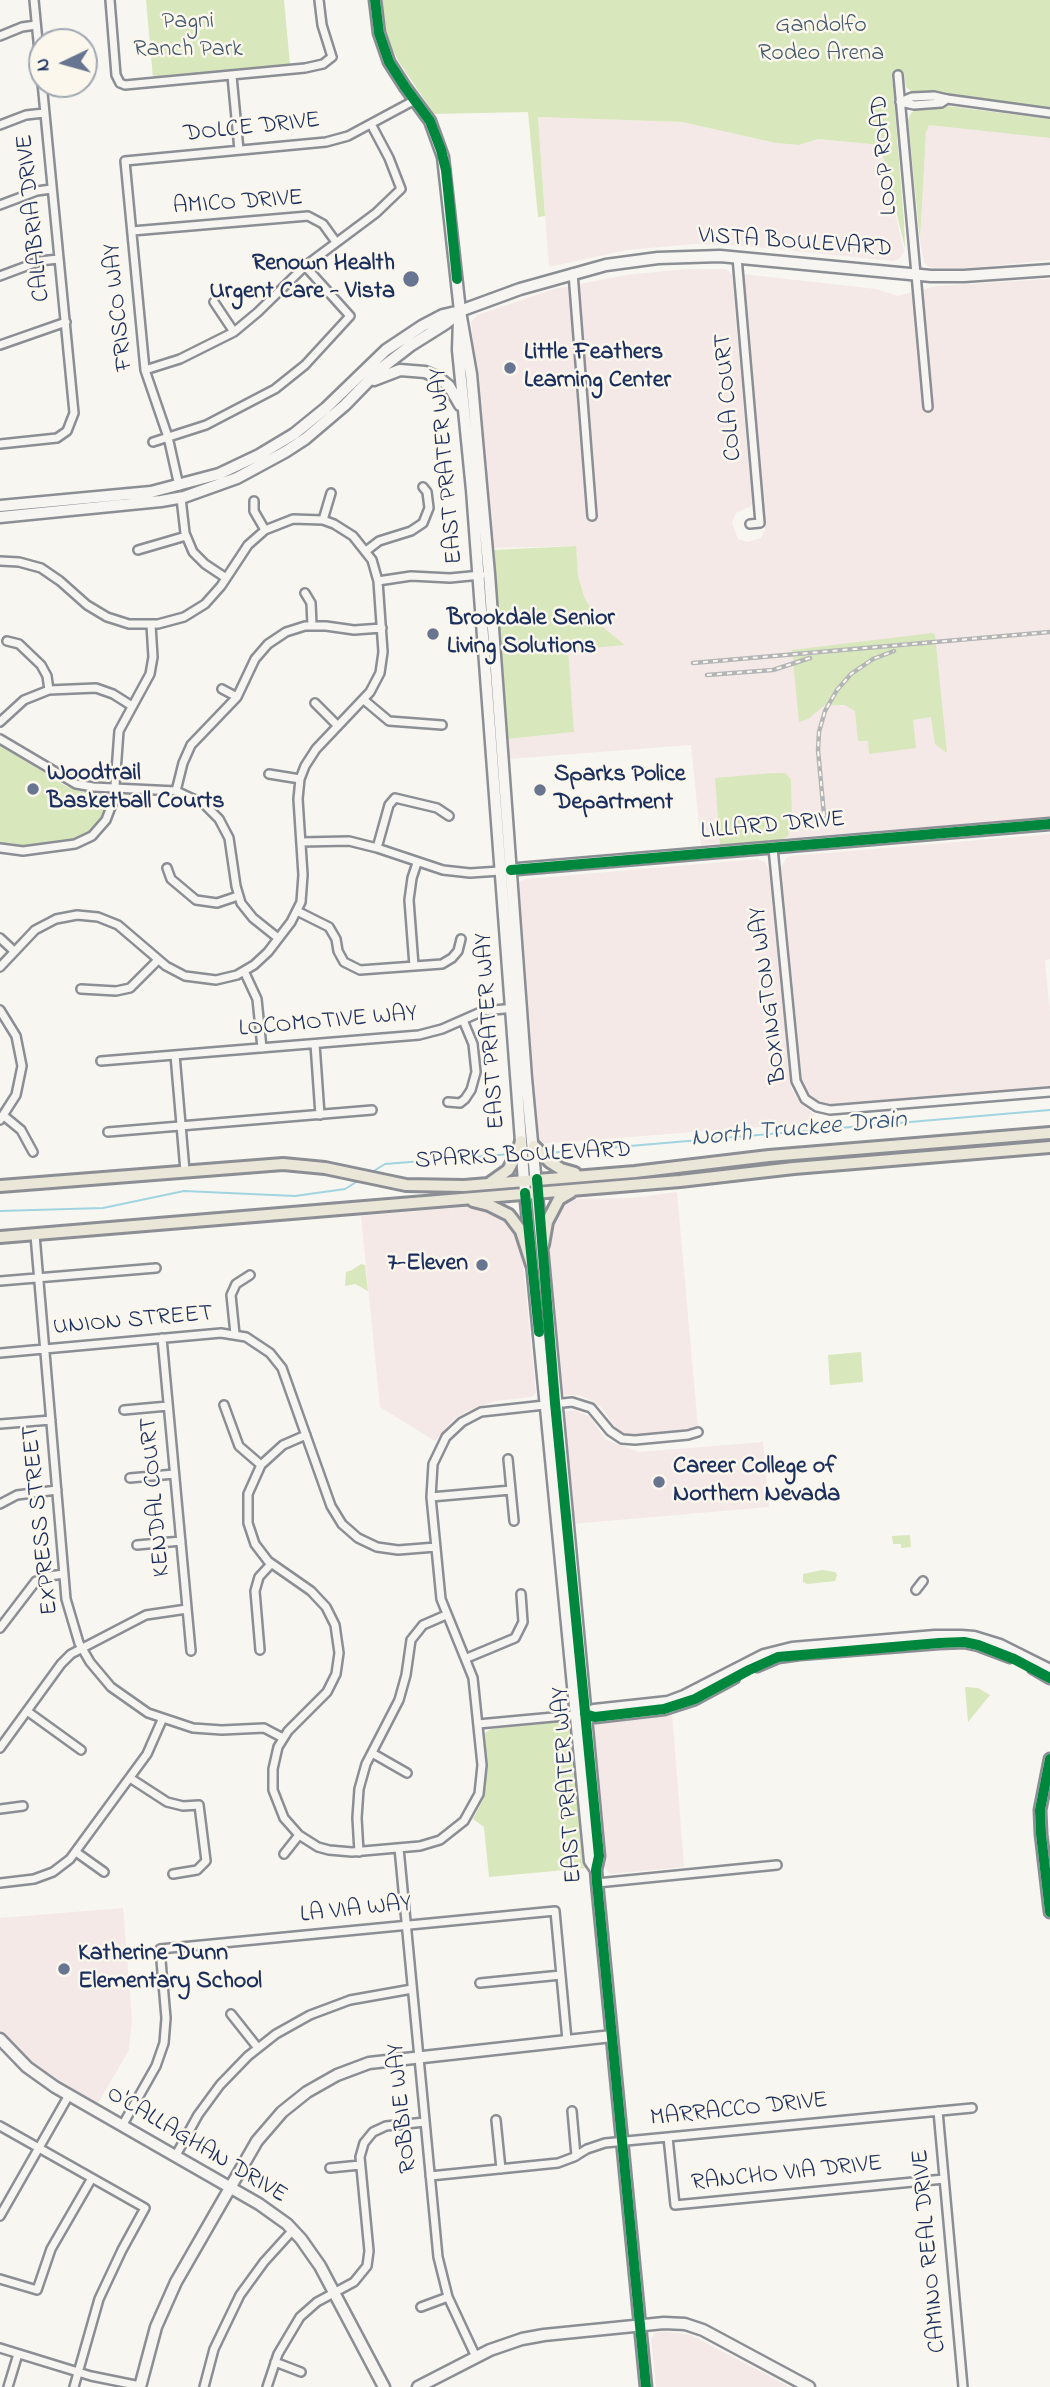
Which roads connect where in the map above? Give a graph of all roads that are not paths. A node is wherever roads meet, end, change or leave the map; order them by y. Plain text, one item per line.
1 (33, 0) edge
2 (110, 0) edge
3 (319, 0) edge
4 (375, 0) edge
5 (36, 25) junction
6 (0, 36) edge
7 (232, 75) junction
8 (898, 75) dead end
9 (415, 100) junction
10 (900, 102) junction
11 (44, 113) junction
12 (1050, 113) edge
13 (371, 124) junction
14 (0, 125) edge
15 (239, 150) junction
16 (125, 161) joint
17 (51, 189) junction
18 (0, 205) edge
19 (132, 231) junction
20 (336, 242) junction
21 (737, 257) junction
22 (58, 259) junction
23 (305, 266) junction
24 (1050, 270) edge
25 (573, 273) junction
26 (915, 274) junction
27 (0, 276) edge
28 (214, 302) dead end
29 (460, 311) junction
30 (66, 322) junction
31 (234, 332) junction
32 (0, 345) edge
33 (145, 370) junction
34 (361, 387) junction
35 (928, 407) dead end
36 (465, 419) junction
37 (168, 437) junction
38 (153, 442) dead end
39 (0, 444) edge
40 (219, 474) junction
41 (179, 486) junction
42 (423, 486) dead end
43 (331, 494) dead end
44 (181, 498) junction
45 (254, 501) dead end
46 (138, 504) junction
47 (0, 506) edge
48 (592, 516) dead end
49 (0, 517) edge
50 (323, 520) junction
51 (750, 524) dead end
52 (265, 530) junction
53 (186, 536) junction
54 (138, 550) dead end
55 (366, 551) junction
56 (0, 561) edge
57 (483, 575) junction
58 (226, 578) junction
59 (378, 581) junction
60 (305, 593) dead end
61 (151, 625) junction
62 (312, 625) junction
63 (382, 628) junction
64 (7, 641) dead end
65 (222, 689) dead end
66 (49, 690) junction
67 (237, 697) junction
68 (364, 700) junction
69 (315, 703) dead end
70 (132, 706) junction
71 (0, 722) edge
72 (442, 724) dead end
73 (338, 726) junction
74 (0, 739) edge
75 (270, 774) dead end
76 (300, 779) junction
77 (115, 789) junction
78 (176, 791) junction
79 (449, 816) dead end
80 (1050, 824) edge
81 (301, 842) junction
82 (0, 848) edge
83 (377, 848) junction
84 (773, 848) junction
85 (417, 863) junction
86 (167, 868) dead end
87 (506, 870) junction
88 (238, 896) junction
89 (297, 911) junction
90 (0, 938) edge
91 (278, 938) junction
92 (461, 939) dead end
93 (14, 951) junction
94 (158, 960) junction
95 (0, 967) edge
96 (414, 967) junction
97 (244, 971) junction
98 (81, 989) dead end
99 (516, 1008) junction
100 (0, 1010) edge
101 (463, 1020) junction
102 (315, 1044) junction
103 (262, 1048) junction
104 (175, 1055) junction
105 (101, 1061) dead end
106 (1050, 1092) edge
107 (448, 1102) dead end
108 (372, 1111) dead end
109 (320, 1115) junction
110 (2, 1118) edge
111 (181, 1126) junction
112 (108, 1132) dead end
113 (1050, 1135) edge
114 (521, 1141) junction
115 (534, 1146) junction
116 (1050, 1147) edge
117 (33, 1152) dead end
118 (913, 1158) junction
119 (708, 1164) junction
120 (185, 1171) junction
121 (592, 1175) junction
122 (537, 1179) junction
123 (524, 1181) junction
124 (486, 1184) junction
125 (641, 1184) junction
126 (0, 1186) edge
127 (581, 1189) junction
128 (538, 1192) junction
129 (525, 1193) junction
130 (463, 1198) junction
131 (35, 1235) junction
132 (0, 1237) edge
133 (543, 1245) junction
134 (532, 1265) junction
135 (156, 1268) dead end
136 (250, 1275) dead end
137 (40, 1278) junction
138 (0, 1281) edge
139 (235, 1334) junction
140 (162, 1338) junction
141 (46, 1349) junction
142 (0, 1353) edge
143 (550, 1404) junction
144 (224, 1405) dead end
145 (168, 1406) junction
146 (124, 1410) dead end
147 (51, 1420) junction
148 (0, 1424) edge
149 (698, 1432) dead end
150 (306, 1435) junction
151 (508, 1459) dead end
152 (261, 1465) junction
153 (174, 1474) junction
154 (131, 1478) dead end
155 (57, 1490) junction
156 (511, 1490) junction
157 (432, 1497) junction
158 (0, 1504) edge
159 (514, 1521) dead end
160 (181, 1541) junction
161 (137, 1545) dead end
162 (436, 1547) junction
163 (271, 1564) junction
164 (64, 1574) junction
165 (923, 1581) dead end
166 (916, 1590) dead end
167 (521, 1594) dead end
168 (187, 1609) junction
169 (446, 1615) junction
170 (0, 1628) edge
171 (82, 1648) junction
172 (260, 1650) dead end
173 (191, 1651) dead end
174 (467, 1658) junction
175 (1050, 1670) edge
176 (1050, 1678) edge
177 (27, 1711) junction
178 (580, 1714) junction
179 (162, 1720) junction
180 (478, 1724) junction
181 (283, 1738) junction
182 (0, 1748) edge
183 (81, 1750) dead end
184 (372, 1753) junction
185 (1050, 1759) edge
186 (407, 1773) dead end
187 (130, 1777) junction
188 (23, 1806) dead end
189 (0, 1809) edge
190 (1045, 1828) edge
191 (299, 1835) junction
192 (399, 1848) junction
193 (76, 1852) junction
194 (359, 1852) junction
195 (284, 1854) dead end
196 (777, 1865) dead end
197 (104, 1872) dead end
198 (173, 1874) dead end
199 (0, 1883) edge
200 (597, 1883) junction
201 (1050, 1912) edge
202 (406, 1925) junction
203 (561, 1975) junction
204 (480, 1983) dead end
205 (412, 1989) junction
206 (231, 2014) dead end
207 (612, 2036) junction
208 (0, 2039) edge
209 (567, 2040) junction
210 (258, 2048) junction
211 (419, 2056) junction
212 (69, 2095) junction
213 (972, 2108) dead end
214 (572, 2111) dead end
215 (938, 2111) junction
216 (496, 2120) dead end
217 (425, 2122) junction
218 (0, 2126) edge
219 (122, 2126) junction
220 (668, 2137) junction
221 (622, 2141) junction
222 (38, 2149) junction
223 (576, 2156) junction
224 (176, 2157) junction
225 (360, 2165) junction
226 (330, 2168) dead end
227 (501, 2169) junction
228 (430, 2176) junction
229 (92, 2178) junction
230 (944, 2179) junction
231 (230, 2188) junction
232 (4, 2201) edge
233 (0, 2216) edge
234 (293, 2230) junction
235 (0, 2279) edge
236 (335, 2292) junction
237 (448, 2297) junction
238 (421, 2307) dead end
239 (640, 2325) junction
240 (0, 2348) edge
241 (18, 2354) junction
242 (476, 2357) junction
243 (275, 2362) junction
244 (77, 2371) junction
245 (301, 2372) dead end
246 (8, 2387) edge
247 (74, 2387) edge
248 (140, 2387) edge
249 (204, 2387) edge
250 (267, 2387) edge
251 (384, 2387) edge
252 (418, 2387) edge
253 (646, 2387) edge
254 (809, 2387) edge
255 (963, 2387) edge

1 - 5 street, CALABRIA DRIVE
2 - 7 street
3 - 7 street
4 - 9 main road, EAST PRATER WAY
5 - 6 street
5 - 11 street, CALABRIA DRIVE
7 - 15 street
8 - 10 street, LOOP ROAD
9 - 13 street, DOLCE DRIVE
9 - 29 main road, EAST PRATER WAY
10 - 12 street
10 - 26 street, LOOP ROAD
11 - 14 street
11 - 17 street, CALABRIA DRIVE
13 - 15 street, DOLCE DRIVE
13 - 20 street
15 - 16 street, DOLCE DRIVE
16 - 19 street, FRISCO WAY
17 - 18 street
17 - 22 street, CALABRIA DRIVE
19 - 20 street, AMICO DRIVE
19 - 33 street, FRISCO WAY
20 - 23 street
21 - 25 main road, VISTA BOULEVARD
21 - 26 main road, VISTA BOULEVARD
21 - 51 street, COLA COURT
22 - 27 street
22 - 30 street, CALABRIA DRIVE
23 - 31 street
23 - 37 street
24 - 26 main road, VISTA BOULEVARD
25 - 29 main road, VISTA BOULEVARD
25 - 48 street
26 - 35 street, LOOP ROAD
28 - 31 street
29 - 34 main road, VISTA BOULEVARD
29 - 36 main road, EAST PRATER WAY
29 - 40 main road, VISTA BOULEVARD
29 - 57 main road, EAST PRATER WAY
30 - 32 street
30 - 39 street, CALABRIA DRIVE
31 - 33 street
33 - 37 street, FRISCO WAY
34 - 36 main road
34 - 44 main road, VISTA BOULEVARD
36 - 57 main road, EAST PRATER WAY
37 - 38 street
37 - 41 street, FRISCO WAY
40 - 41 main road, VISTA BOULEVARD
40 - 44 main road
41 - 46 main road
41 - 47 main road, VISTA BOULEVARD
42 - 55 street
43 - 50 street
44 - 46 main road, VISTA BOULEVARD
44 - 53 street
45 - 52 street
46 - 49 main road, VISTA BOULEVARD
50 - 52 street
50 - 55 street
52 - 58 street
53 - 54 street
53 - 58 street
55 - 59 street
56 - 61 street
57 - 59 street
57 - 87 main road, EAST PRATER WAY
58 - 61 street
59 - 63 street
60 - 62 street
61 - 70 street
62 - 63 street
62 - 67 street
63 - 68 street
64 - 66 street
65 - 67 street
66 - 70 street
66 - 71 street
67 - 78 street
68 - 72 street
68 - 73 street
69 - 73 street
70 - 77 street
73 - 76 street
74 - 77 street
75 - 76 street
76 - 81 street
77 - 78 street
77 - 82 street
78 - 88 street
79 - 83 street
80 - 84 main road, LILLARD DRIVE
81 - 83 street, LILLARD DRIVE
81 - 89 street
83 - 85 street, LILLARD DRIVE
84 - 87 main road, LILLARD DRIVE
84 - 106 street, BOXINGTON WAY
85 - 87 street, LILLARD DRIVE
85 - 96 street
86 - 88 street
87 - 99 main road, EAST PRATER WAY
88 - 91 street
89 - 91 street
89 - 96 street
90 - 93 street
91 - 97 street
92 - 96 street
93 - 94 street
93 - 95 street
94 - 97 street
94 - 98 street
97 - 103 street
99 - 101 street, LOCOMOTIVE WAY
99 - 114 main road, EAST PRATER WAY
99 - 115 main road, EAST PRATER WAY
100 - 110 street
101 - 102 street, LOCOMOTIVE WAY
101 - 107 street
102 - 103 street, LOCOMOTIVE WAY
102 - 109 street
103 - 104 street, LOCOMOTIVE WAY
104 - 105 street, LOCOMOTIVE WAY
104 - 111 street
108 - 109 street
109 - 111 street
110 - 117 street
111 - 112 street
111 - 120 street
113 - 118 main road
113 - 119 main road, SPARKS BOULEVARD
114 - 123 main road, EAST PRATER WAY
114 - 124 main road
115 - 121 main road
115 - 122 main road, EAST PRATER WAY
116 - 118 main road, SPARKS BOULEVARD
118 - 125 main road, SPARKS BOULEVARD
119 - 121 main road, SPARKS BOULEVARD
119 - 125 main road
120 - 124 main road, SPARKS BOULEVARD
120 - 126 main road, SPARKS BOULEVARD
121 - 122 main road, SPARKS BOULEVARD
122 - 123 main road, SPARKS BOULEVARD
122 - 128 main road, EAST PRATER WAY
123 - 124 main road, SPARKS BOULEVARD
123 - 129 main road, EAST PRATER WAY
125 - 127 main road, SPARKS BOULEVARD
127 - 128 main road, SPARKS BOULEVARD
127 - 133 main road
128 - 129 main road, SPARKS BOULEVARD
128 - 133 main road, EAST PRATER WAY
129 - 130 main road, SPARKS BOULEVARD
129 - 134 main road, EAST PRATER WAY
130 - 131 main road, SPARKS BOULEVARD
130 - 134 main road
131 - 132 main road, SPARKS BOULEVARD
131 - 137 street, EXPRESS STREET
133 - 143 main road, EAST PRATER WAY
134 - 143 main road, EAST PRATER WAY
135 - 137 street
136 - 139 street
137 - 138 street
137 - 141 street, EXPRESS STREET
139 - 140 street, UNION STREET
139 - 150 street, UNION STREET
140 - 141 street, UNION STREET
140 - 145 street, KENDAL COURT
141 - 142 street, UNION STREET
141 - 147 street, EXPRESS STREET
143 - 149 street
143 - 157 street
143 - 178 main road, EAST PRATER WAY
144 - 152 street
145 - 146 street
145 - 153 street, KENDAL COURT
147 - 148 street
147 - 155 street, EXPRESS STREET
150 - 152 street
150 - 162 street, UNION STREET
151 - 156 street
152 - 163 street
153 - 154 street
153 - 160 street, KENDAL COURT
155 - 158 street
155 - 164 street, EXPRESS STREET
156 - 157 street
156 - 159 street
157 - 162 street
160 - 161 street
160 - 168 street, KENDAL COURT
162 - 169 street
163 - 172 street
163 - 181 street
164 - 170 street
164 - 171 street, EXPRESS STREET
165 - 166 street
167 - 174 street
168 - 171 street
168 - 173 street, KENDAL COURT
169 - 174 street
169 - 184 street
171 - 177 street
171 - 179 street, EXPRESS STREET
174 - 180 street
175 - 178 main road
176 - 178 main road
177 - 182 street
177 - 183 street
178 - 180 street
178 - 200 main road, EAST PRATER WAY
179 - 181 street, EXPRESS STREET
179 - 187 street
180 - 192 street
181 - 191 street
184 - 186 street
184 - 194 street
185 - 190 main road
187 - 193 street
187 - 198 street
188 - 189 street
190 - 201 main road
191 - 194 street
191 - 195 street
192 - 194 street
192 - 202 street, ROBBIE WAY
193 - 197 street
193 - 199 street
196 - 200 street
200 - 207 main road, EAST PRATER WAY
202 - 203 street, LA VIA WAY
202 - 205 street, ROBBIE WAY
202 - 219 street, LA VIA WAY
203 - 204 street
203 - 209 street
205 - 210 street
205 - 211 street, ROBBIE WAY
206 - 210 street
207 - 209 main road
207 - 221 main road, EAST PRATER WAY
208 - 212 main road, O'CALLAGHAN DRIVE
209 - 211 main road
210 - 224 street
211 - 217 street, ROBBIE WAY
211 - 231 main road
212 - 219 main road, O'CALLAGHAN DRIVE
212 - 222 street
213 - 215 street, MARRACCO DRIVE
214 - 223 street
215 - 220 street, MARRACCO DRIVE
215 - 230 street, CAMINO REAL DRIVE
216 - 227 street
217 - 225 street
217 - 228 street, ROBBIE WAY
218 - 222 street
219 - 224 main road, O'CALLAGHAN DRIVE
220 - 221 street, MARRACCO DRIVE
220 - 230 street, RANCHO VIA DRIVE
221 - 223 street, MARRACCO DRIVE
221 - 239 main road, EAST PRATER WAY
222 - 229 street
222 - 232 street
223 - 227 street, MARRACCO DRIVE
224 - 231 main road, O'CALLAGHAN DRIVE
225 - 226 street
225 - 236 street
227 - 228 street, MARRACCO DRIVE
228 - 237 street, ROBBIE WAY
229 - 235 street
229 - 244 street
230 - 255 street, CAMINO REAL DRIVE
231 - 234 main road, O'CALLAGHAN DRIVE
231 - 248 main road
232 - 233 street
234 - 236 main road, O'CALLAGHAN DRIVE
234 - 249 street
236 - 243 street
236 - 251 main road, O'CALLAGHAN DRIVE
237 - 238 street
237 - 242 street, ROBBIE WAY
239 - 242 main road
239 - 253 main road, EAST PRATER WAY
239 - 254 main road
240 - 241 street
241 - 244 street
241 - 246 street
242 - 252 main road
243 - 245 street
243 - 250 street
244 - 247 street
244 - 248 street

